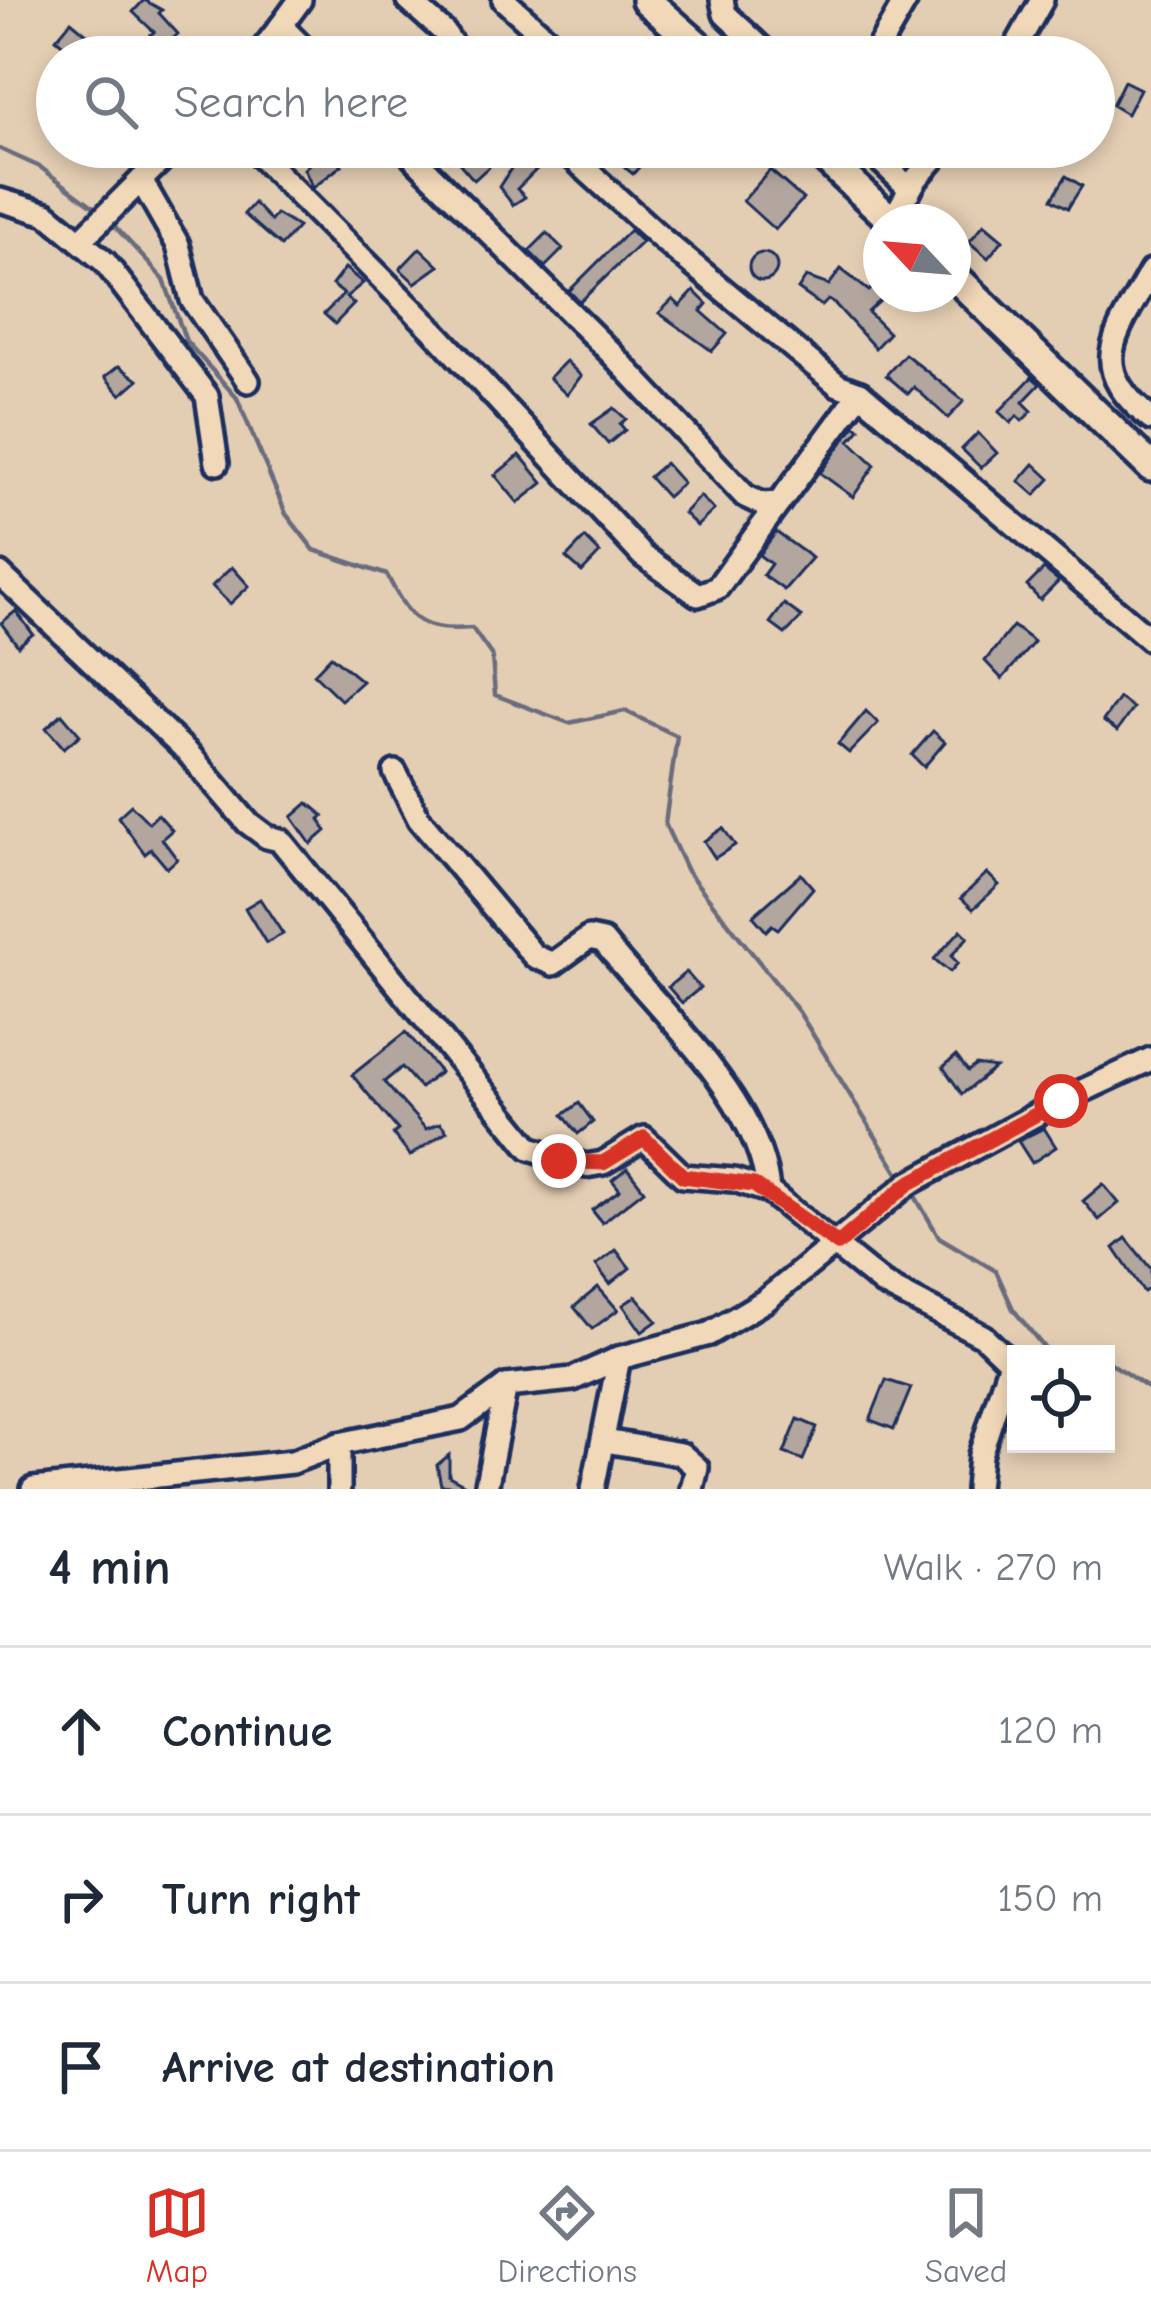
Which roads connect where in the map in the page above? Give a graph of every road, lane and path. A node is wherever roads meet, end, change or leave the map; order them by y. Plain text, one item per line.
1 (300, 0) edge
2 (408, 0) edge
3 (504, 0) edge
4 (646, 0) edge
5 (722, 0) edge
6 (906, 0) edge
7 (1042, 0) edge
8 (281, 26) junction
9 (273, 36) edge
10 (291, 36) edge
11 (447, 36) edge
12 (544, 36) edge
13 (687, 36) edge
14 (749, 36) edge
15 (885, 36) edge
16 (1022, 36) edge
17 (153, 168) edge
18 (272, 168) edge
19 (424, 168) edge
20 (584, 168) edge
21 (836, 168) edge
22 (888, 168) edge
23 (927, 168) edge
24 (141, 180) junction
25 (910, 189) junction
26 (0, 200) edge
27 (875, 204) edge
28 (902, 204) edge
29 (80, 242) junction
30 (1151, 271) edge
31 (971, 292) edge
32 (248, 381) dead end
33 (860, 393) junction
34 (1151, 419) edge
35 (217, 463) dead end
36 (1151, 467) edge
37 (779, 503) junction
38 (0, 574) edge
39 (1151, 640) edge
40 (395, 772) dead end
41 (1151, 1059) edge
42 (768, 1191) junction
43 (838, 1244) junction
44 (620, 1358) junction
45 (506, 1386) junction
46 (605, 1441) junction
47 (339, 1444) junction
48 (242, 1479) edge
49 (134, 1483) edge
50 (33, 1489) edge
51 (339, 1489) edge
52 (487, 1489) edge
53 (593, 1489) edge
54 (692, 1489) edge
55 (977, 1489) edge

1 - 8 street
2 - 11 street
3 - 12 street
4 - 13 main road
5 - 14 street
6 - 15 street
7 - 16 street
8 - 9 street
8 - 10 street
17 - 24 street
18 - 37 street
19 - 37 street
20 - 33 street
21 - 27 main road
22 - 25 street
23 - 25 street
24 - 29 street
24 - 32 street
25 - 28 street
26 - 29 street
29 - 35 street
30 - 34 street
31 - 36 main road
33 - 37 street
33 - 39 street
38 - 42 street
40 - 42 street
41 - 43 street
42 - 43 street
43 - 44 street
43 - 55 street
44 - 45 street
44 - 46 street
45 - 47 street
45 - 52 street
46 - 53 street
46 - 54 street
47 - 48 street
47 - 51 street
48 - 49 street
49 - 50 street

